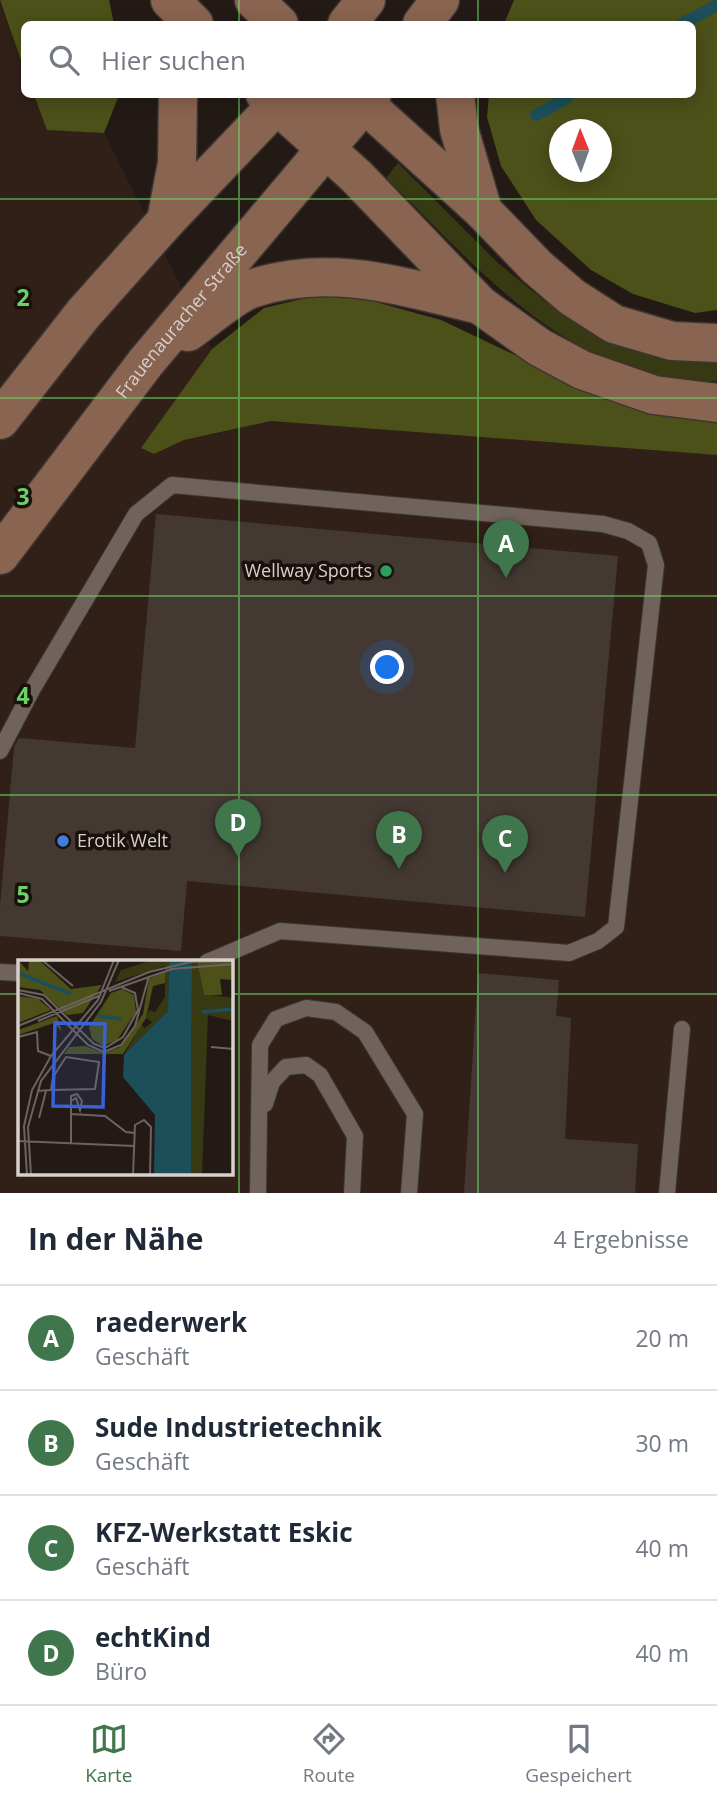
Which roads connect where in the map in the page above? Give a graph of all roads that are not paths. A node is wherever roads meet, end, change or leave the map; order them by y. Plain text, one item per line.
1 (160, 0) edge
2 (170, 0) edge
3 (254, 0) edge
4 (366, 0) edge
5 (440, 0) edge
6 (461, 0) edge
7 (166, 21) edge
8 (191, 21) edge
9 (276, 21) edge
10 (348, 21) edge
11 (424, 21) edge
12 (458, 21) edge
13 (178, 98) edge
14 (455, 98) edge
15 (320, 99) edge
16 (326, 148) junction
17 (482, 211) junction
18 (166, 221) junction
19 (480, 305) junction
20 (717, 343) edge
21 (146, 362) junction
22 (717, 403) edge
23 (0, 420) edge
24 (0, 555) edge
25 (0, 751) edge
26 (211, 960) edge
27 (0, 972) edge
28 (18, 973) edge
29 (682, 1029) dead end
30 (260, 1124) junction
31 (258, 1193) edge
32 (352, 1193) edge
33 (409, 1193) edge
34 (667, 1193) edge

1 - 7 main road
2 - 8 main road
3 - 9 main road
4 - 10 main road
5 - 11 main road
6 - 12 main road
13 - 18 main road
14 - 17 main road
15 - 16 main road
15 - 17 main road
15 - 18 main road
16 - 19 main road
16 - 21 main road, Frauenauracher Straße
17 - 20 main road
18 - 23 main road
19 - 21 main road
19 - 22 main road
21 - 24 main road, Frauenauracher Straße
25 - 26 lane
27 - 28 lane
29 - 34 lane
30 - 31 lane
30 - 32 lane
30 - 33 lane

